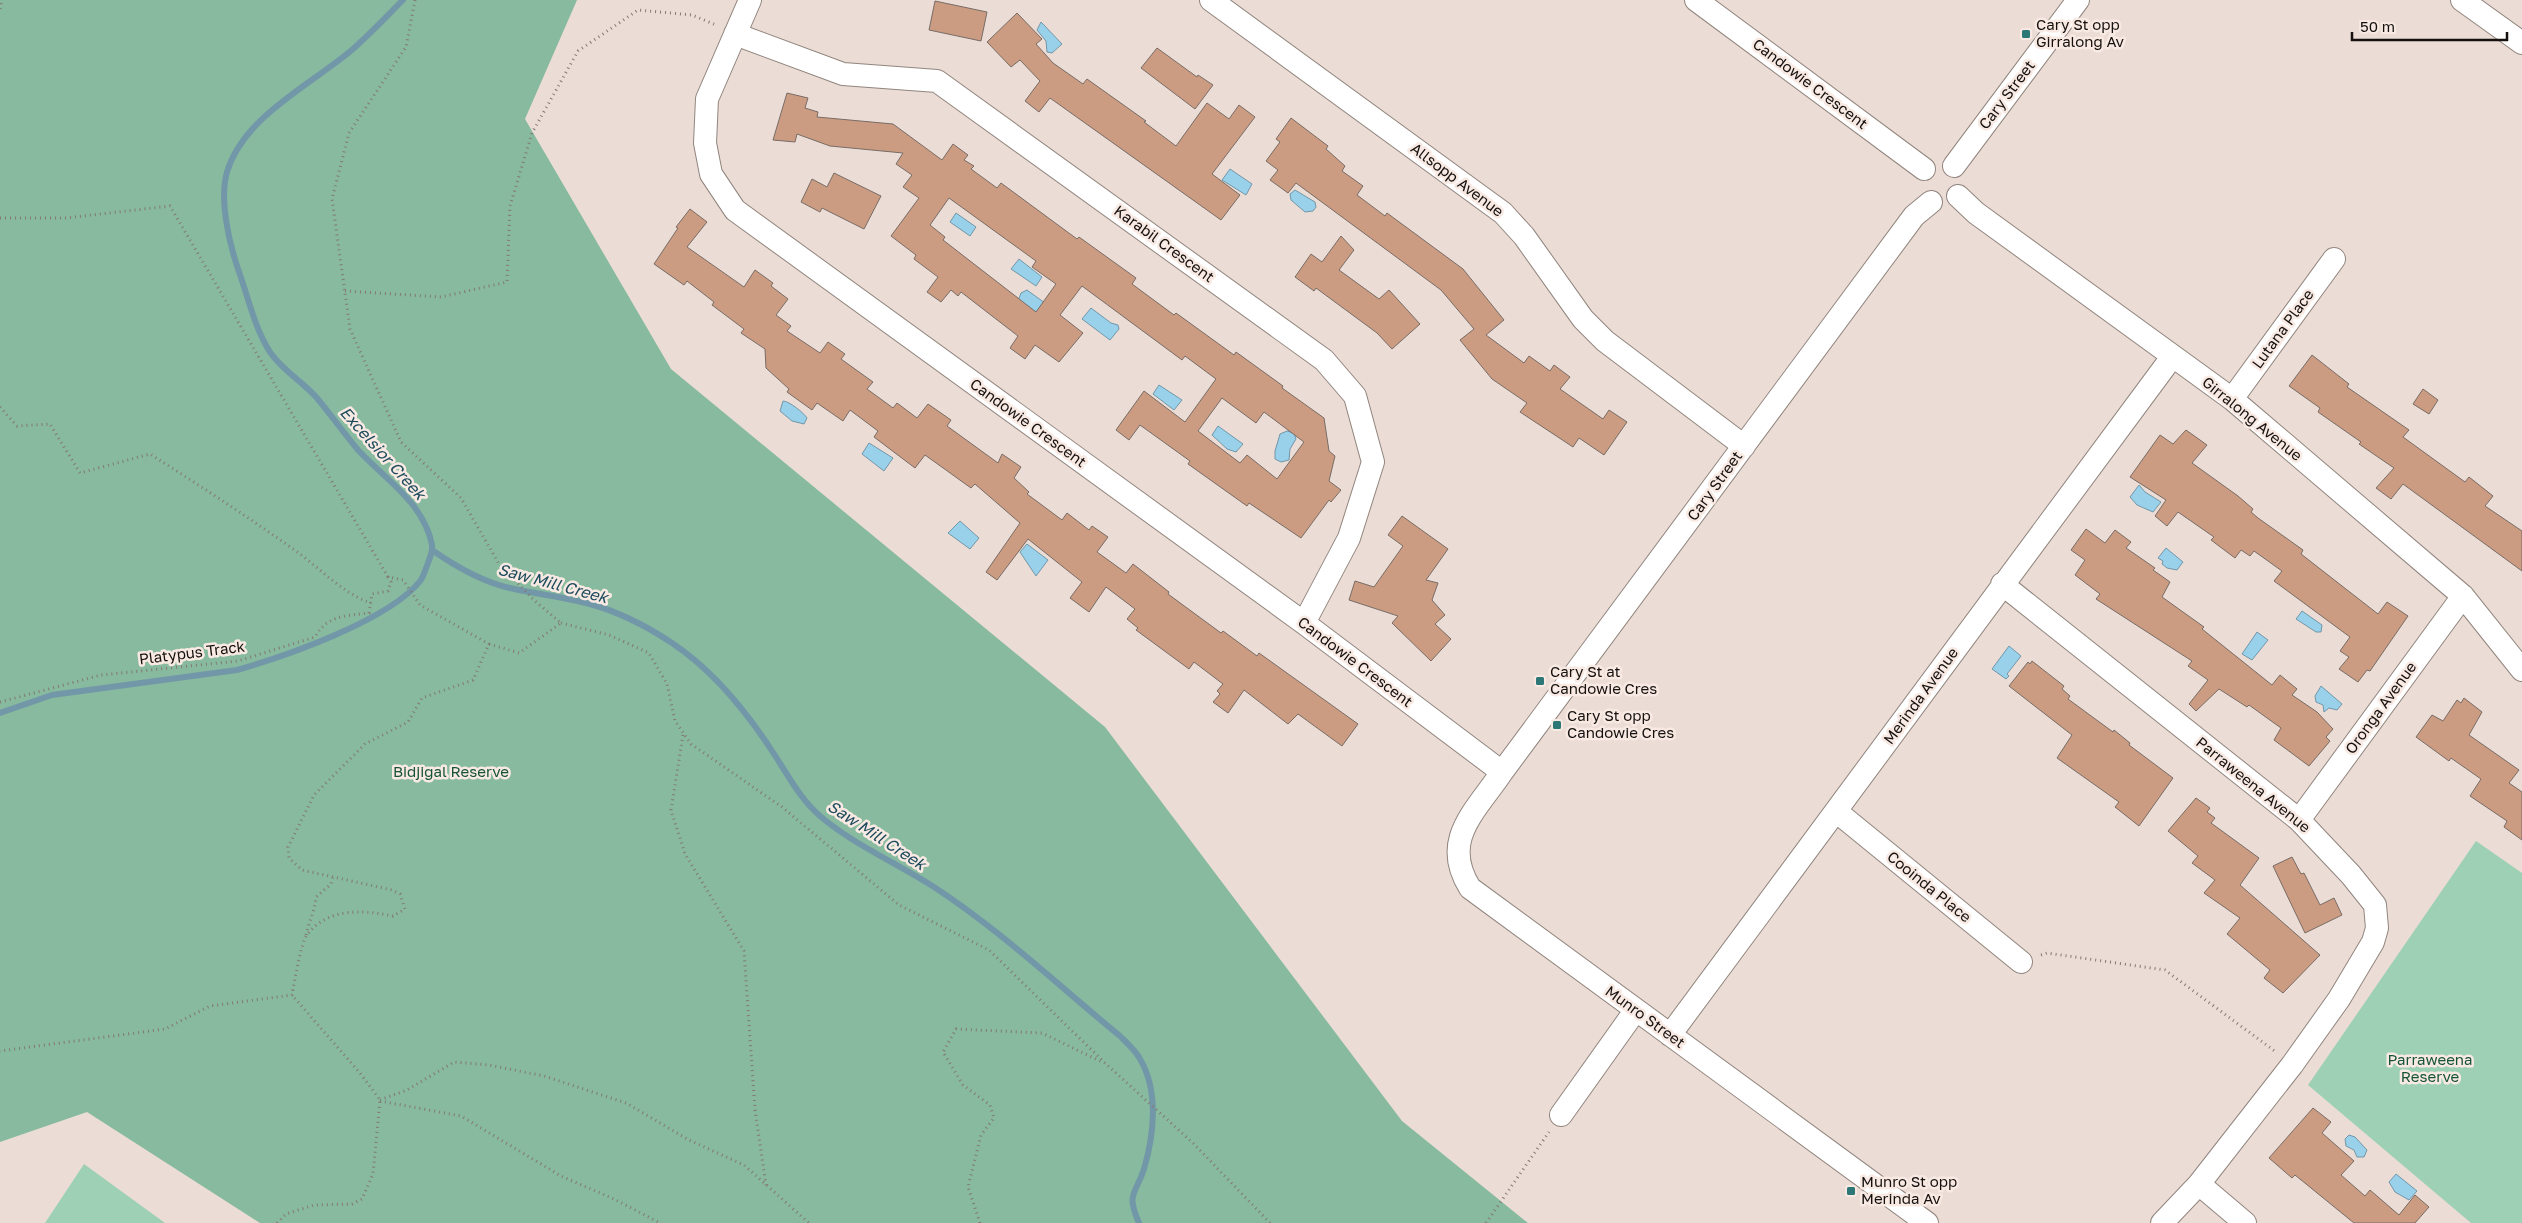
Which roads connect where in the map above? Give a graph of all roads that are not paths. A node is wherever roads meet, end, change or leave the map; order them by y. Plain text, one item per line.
1 (750, 0) edge
2 (1211, 0) edge
3 (1696, 0) edge
4 (2078, 0) edge
5 (2462, 0) edge
6 (735, 34) junction
7 (2522, 43) edge
8 (1954, 166) junction
9 (1924, 169) junction
10 (1958, 196) junction
11 (1930, 202) junction
12 (2334, 259) dead end
13 (2172, 357) junction
14 (2232, 399) junction
15 (1744, 446) junction
16 (2002, 584) junction
17 (2463, 596) junction
18 (1304, 623) junction
19 (2522, 670) edge
20 (1502, 772) junction
21 (1837, 812) junction
22 (2299, 820) junction
23 (2021, 962) road end
24 (1635, 1011) junction
25 (1670, 1035) junction
26 (1561, 1114) road end
27 (2199, 1184) junction
28 (1927, 1223) edge
29 (2162, 1223) edge
30 (2246, 1223) edge

1 - 6 street, Candowie Crescent
2 - 15 street, Allsopp Avenue
3 - 9 street, Candowie Crescent
4 - 8 street, Cary Street
5 - 7 street
6 - 18 street, Candowie Crescent
6 - 18 street, Karabil Crescent
8 - 9 street
8 - 10 street
9 - 11 street
10 - 11 street
10 - 13 street, Girralong Avenue
11 - 15 street, Cary Street
12 - 14 street, Lutana Place
13 - 14 street, Girralong Avenue
13 - 16 street, Merinda Avenue
14 - 17 street, Girralong Avenue
15 - 20 street, Cary Street
16 - 21 street, Merinda Avenue
16 - 22 street, Parraweena Avenue
17 - 19 street, Girralong Avenue
17 - 22 street, Oronga Avenue
18 - 20 street, Candowie Crescent
20 - 24 street, Munro Street
21 - 23 street, Cooinda Place
21 - 25 street, Merinda Avenue
22 - 27 street, Parraweena Avenue
24 - 25 street, Munro Street
24 - 26 street
25 - 28 street, Munro Street
27 - 29 street, Parraweena Avenue
27 - 30 street

